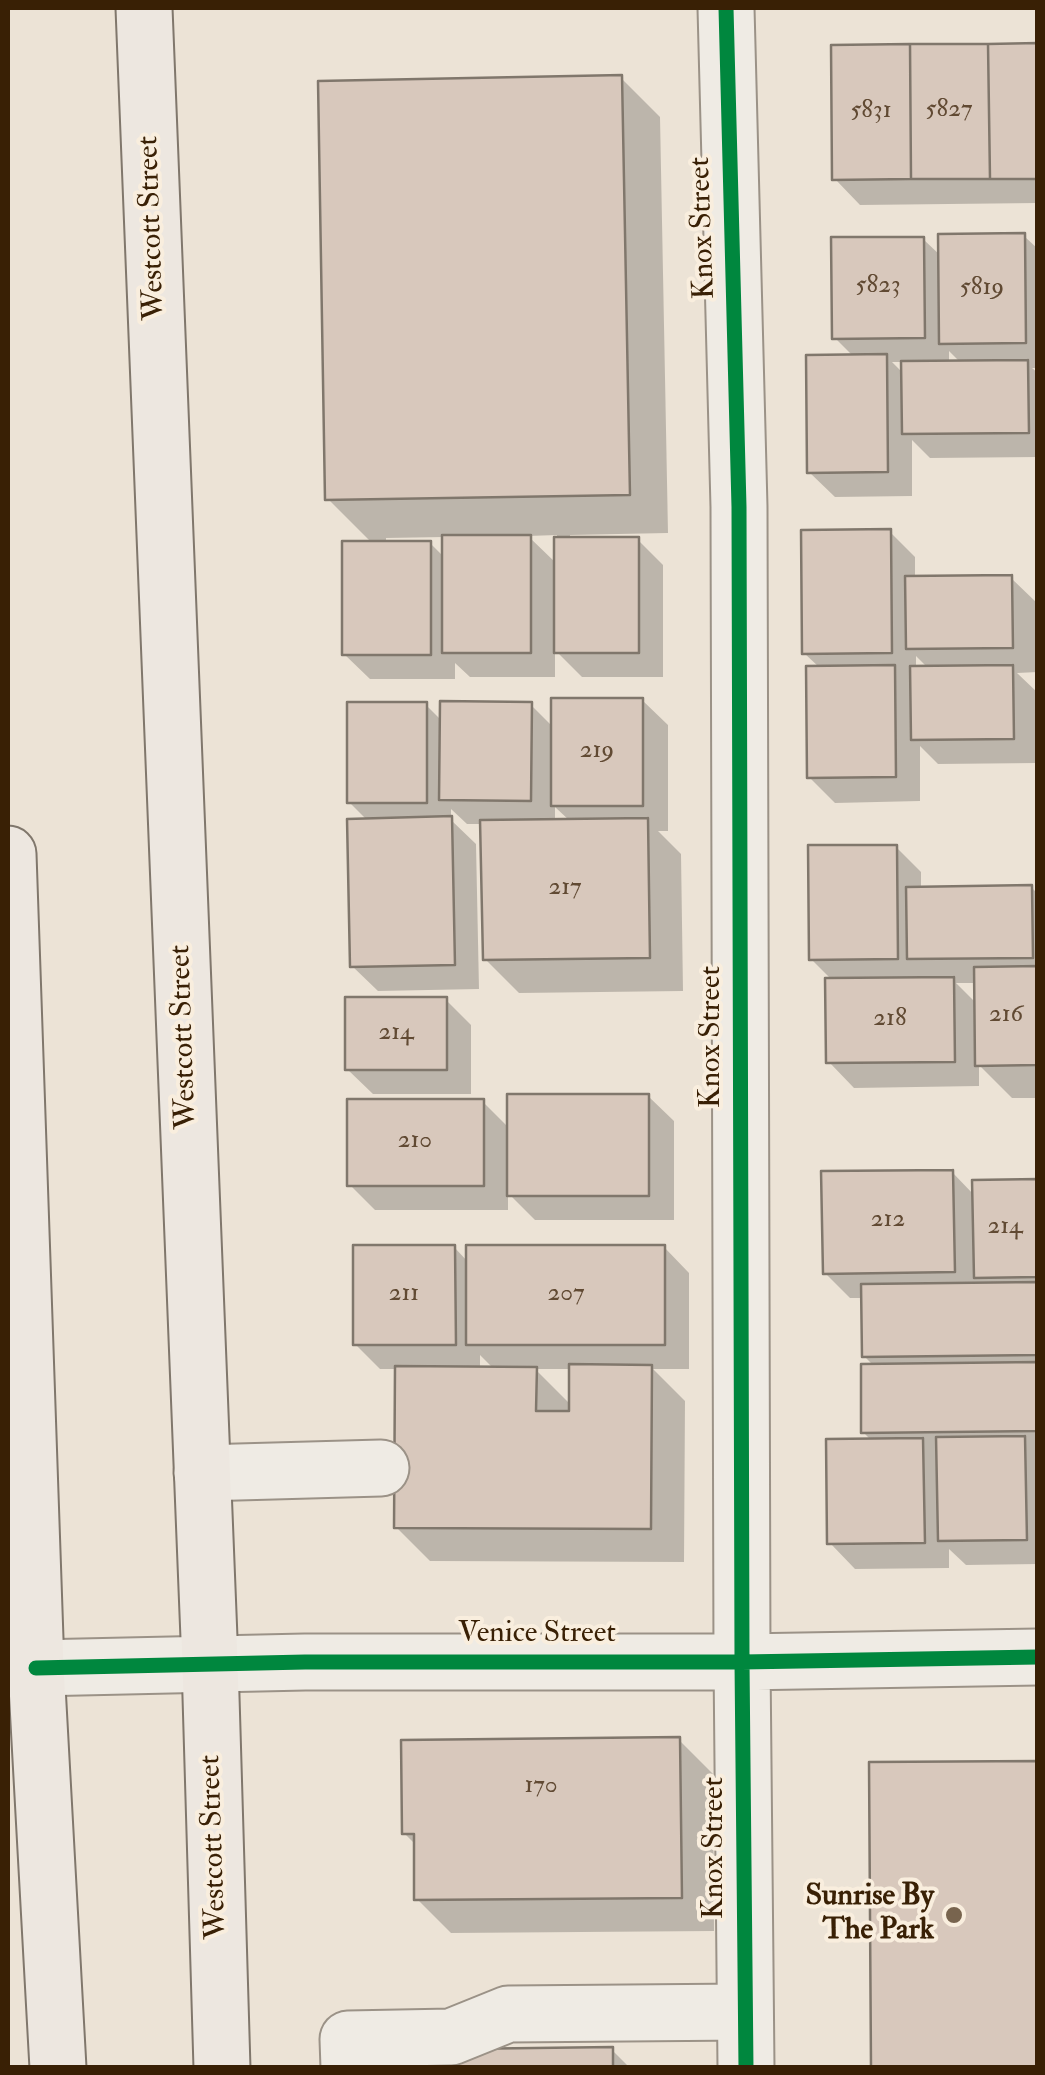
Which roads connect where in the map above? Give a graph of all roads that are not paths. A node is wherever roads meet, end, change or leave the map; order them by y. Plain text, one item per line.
1 (144, 8) edge
2 (726, 8) edge
3 (8, 854) edge
4 (381, 1468) dead end
5 (202, 1473) junction
6 (1038, 1657) edge
7 (742, 1662) junction
8 (210, 1664) junction
9 (36, 1668) junction
10 (745, 2012) junction
11 (58, 2068) edge
12 (222, 2068) edge
13 (349, 2068) edge
14 (746, 2068) edge

1 - 5 main road, Westcott Street
2 - 7 street, Knox Street
3 - 9 main road
4 - 5 street
5 - 8 main road, Westcott Street
6 - 7 street, Venice Street
7 - 8 street, Venice Street
7 - 10 street, Knox Street
8 - 9 street, Venice Street
8 - 12 main road, Westcott Street
9 - 11 main road
10 - 13 street
10 - 14 street, Knox Street

